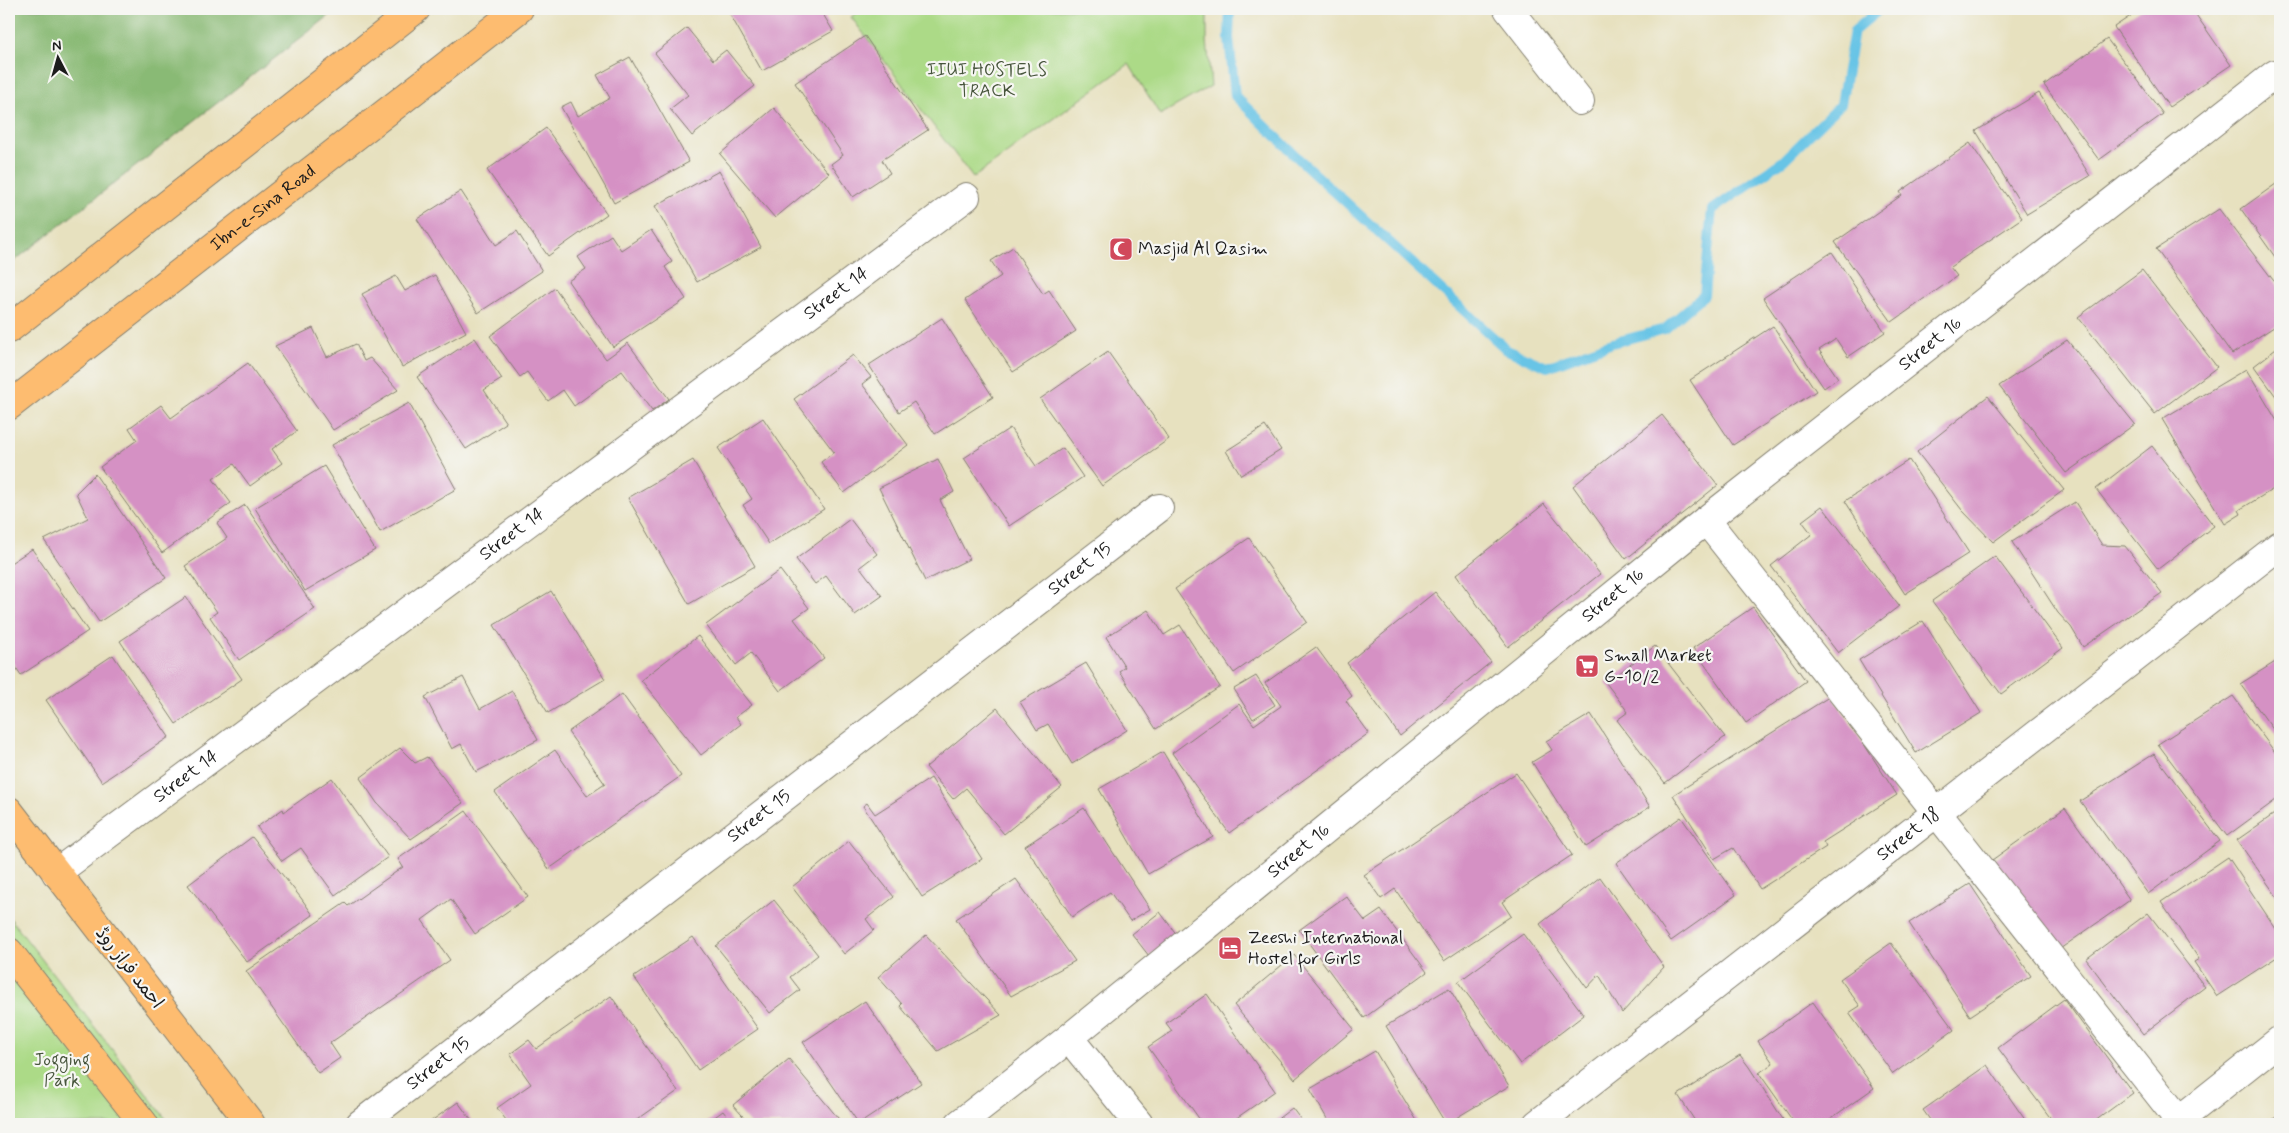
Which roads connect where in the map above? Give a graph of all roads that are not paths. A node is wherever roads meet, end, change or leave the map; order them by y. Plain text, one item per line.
1 (416, 9) edge
2 (519, 9) edge
3 (1508, 9) edge
4 (2275, 74) dead end
5 (1580, 101) dead end
6 (966, 196) dead end
7 (9, 329) edge
8 (9, 406) edge
9 (1159, 508) dead end
10 (1706, 520) junction
11 (2280, 545) edge
12 (9, 811) edge
13 (1935, 812) junction
14 (56, 873) junction
15 (9, 952) edge
16 (1069, 1038) junction
17 (2280, 1040) edge
18 (2176, 1122) edge
19 (144, 1124) edge
20 (251, 1124) edge
21 (360, 1124) edge
22 (959, 1124) edge
23 (1138, 1124) edge
24 (1537, 1124) edge

1 - 7 main road
2 - 8 main road, Ibn-e-Sina Road
3 - 5 street
4 - 10 street, Street 16
6 - 14 street, Street 14
9 - 21 street, Street 15
10 - 13 street
10 - 16 street, Street 16
11 - 13 street, Street 18
12 - 14 main road, احمد فراز روڈ
13 - 18 street
13 - 24 street, Street 18
14 - 20 main road, احمد فراز روڈ
15 - 19 main road
16 - 22 street, Street 16
16 - 23 street
17 - 18 street

